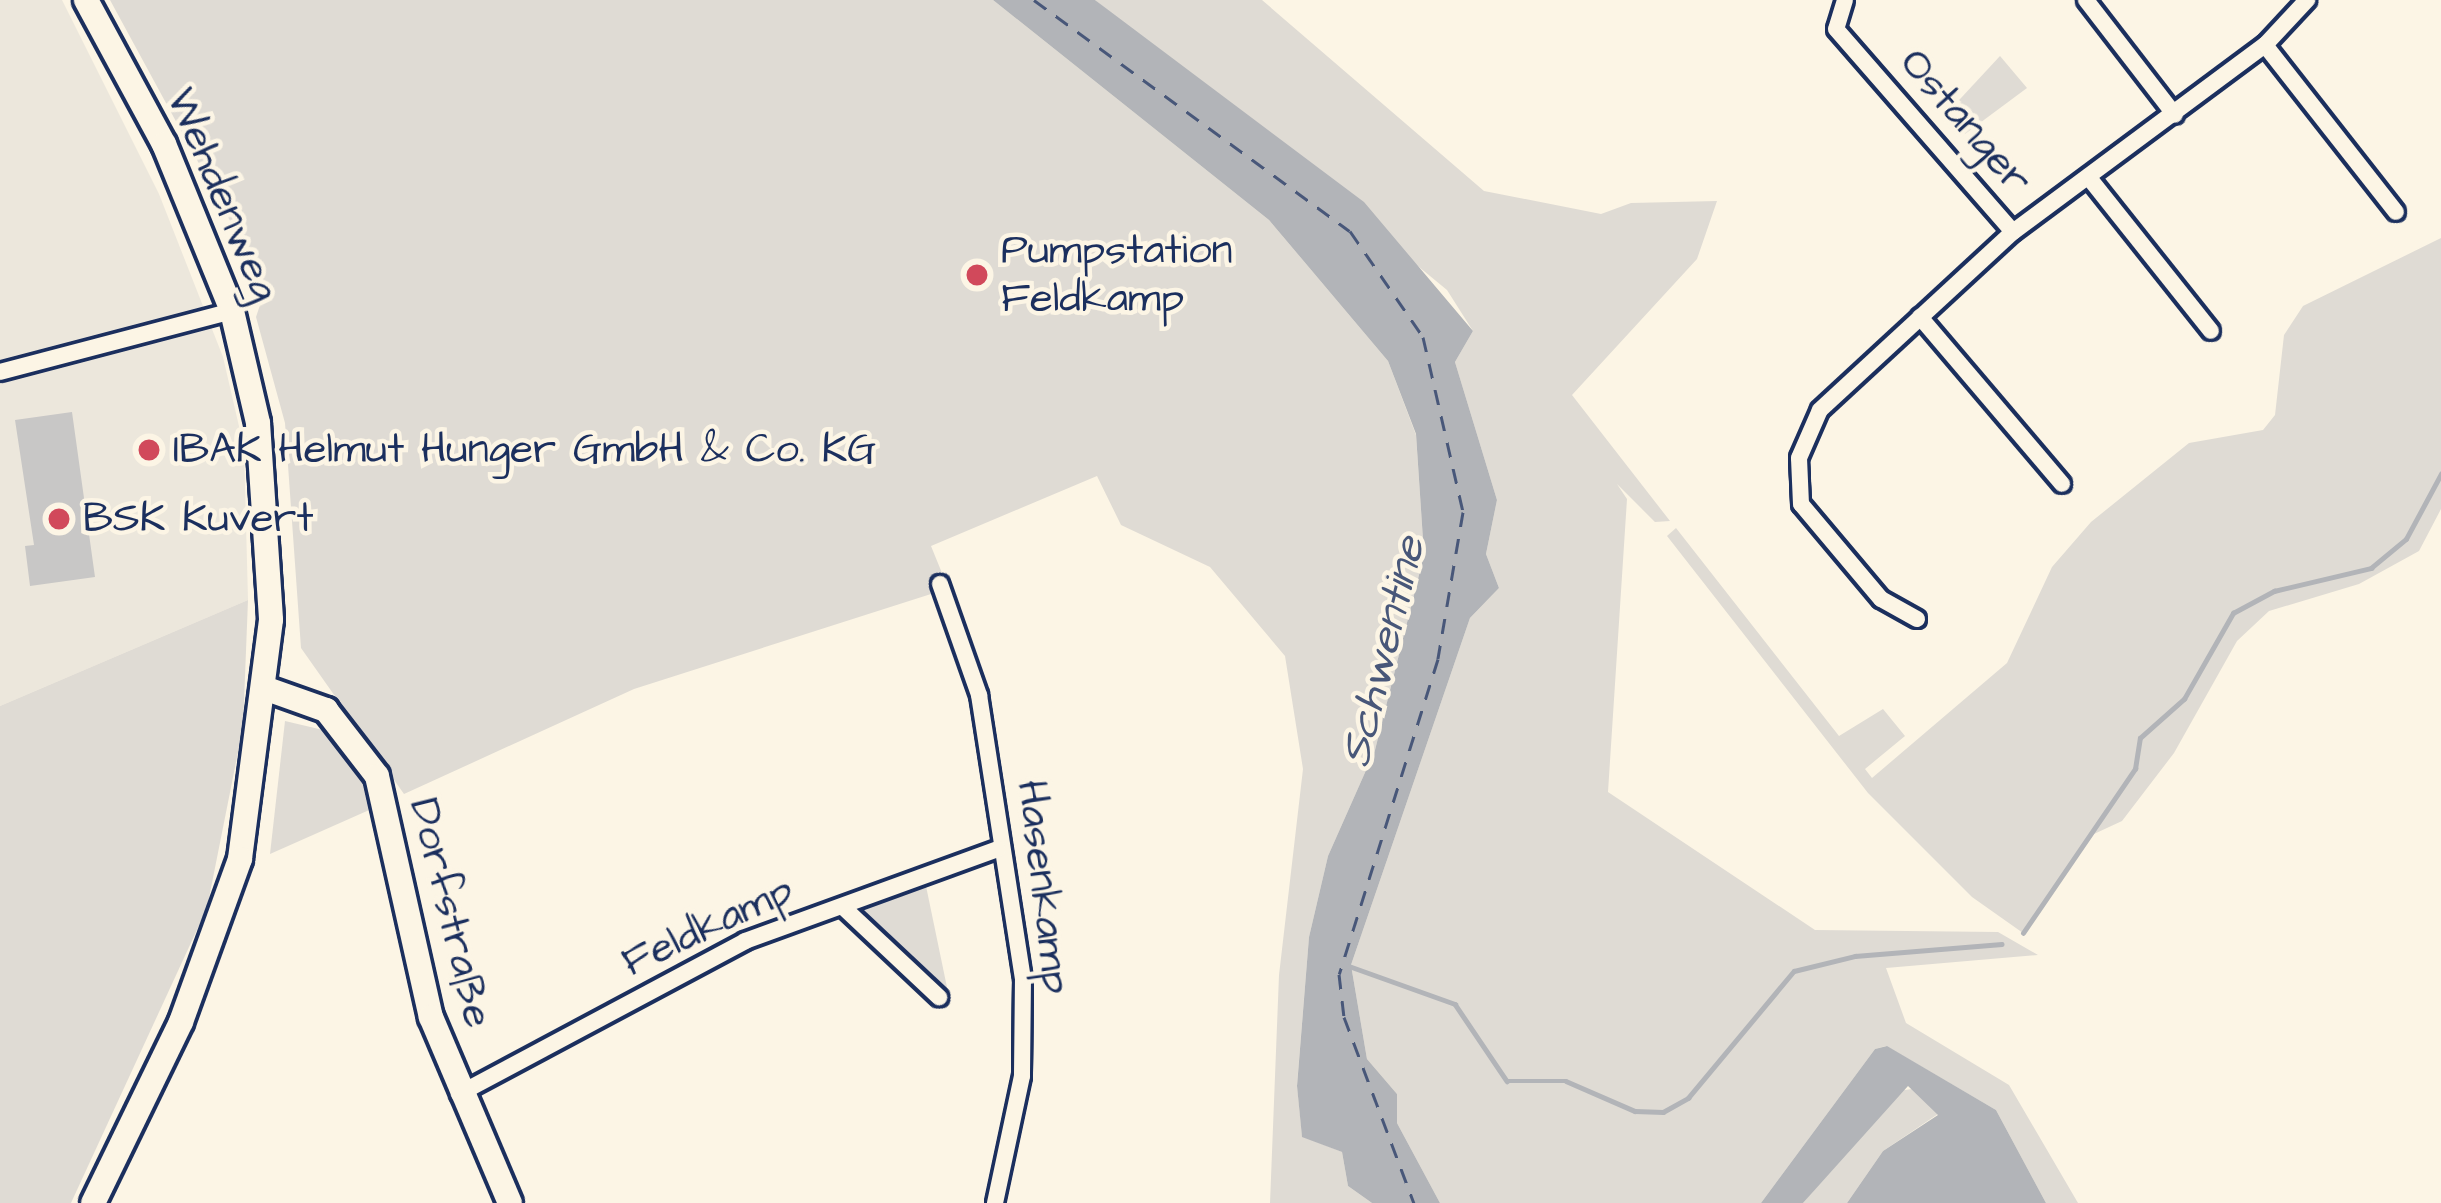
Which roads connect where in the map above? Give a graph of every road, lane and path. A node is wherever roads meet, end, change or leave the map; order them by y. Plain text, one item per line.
1 (86, 0) edge
2 (1845, 0) edge
3 (2086, 0) edge
4 (2308, 0) edge
5 (2265, 46) junction
6 (2175, 116) junction
7 (2090, 178) junction
8 (2396, 212) dead end
9 (2013, 232) junction
10 (232, 310) junction
11 (1919, 317) junction
12 (2211, 332) dead end
13 (0, 372) edge
14 (2062, 484) dead end
15 (940, 584) dead end
16 (1917, 620) dead end
17 (267, 688) junction
18 (998, 849) junction
19 (843, 908) junction
20 (939, 997) dead end
21 (459, 1094) junction
22 (93, 1203) edge
23 (511, 1203) edge
24 (995, 1203) edge

1 - 10 main road, Wehdenweg
2 - 9 street, Ostanger
3 - 6 street
4 - 5 street
5 - 6 street
5 - 8 street
6 - 7 street
7 - 9 street
7 - 12 street
9 - 11 street
10 - 13 street
10 - 17 main road, Wehdenweg
11 - 14 street
11 - 16 street
15 - 18 street, Hasenkamp
17 - 21 main road, Dorfstraße
17 - 22 main road, Wehdenweg
18 - 19 street, Feldkamp
18 - 24 street, Hasenkamp
19 - 20 street
19 - 21 street, Feldkamp
21 - 23 main road, Dorfstraße

